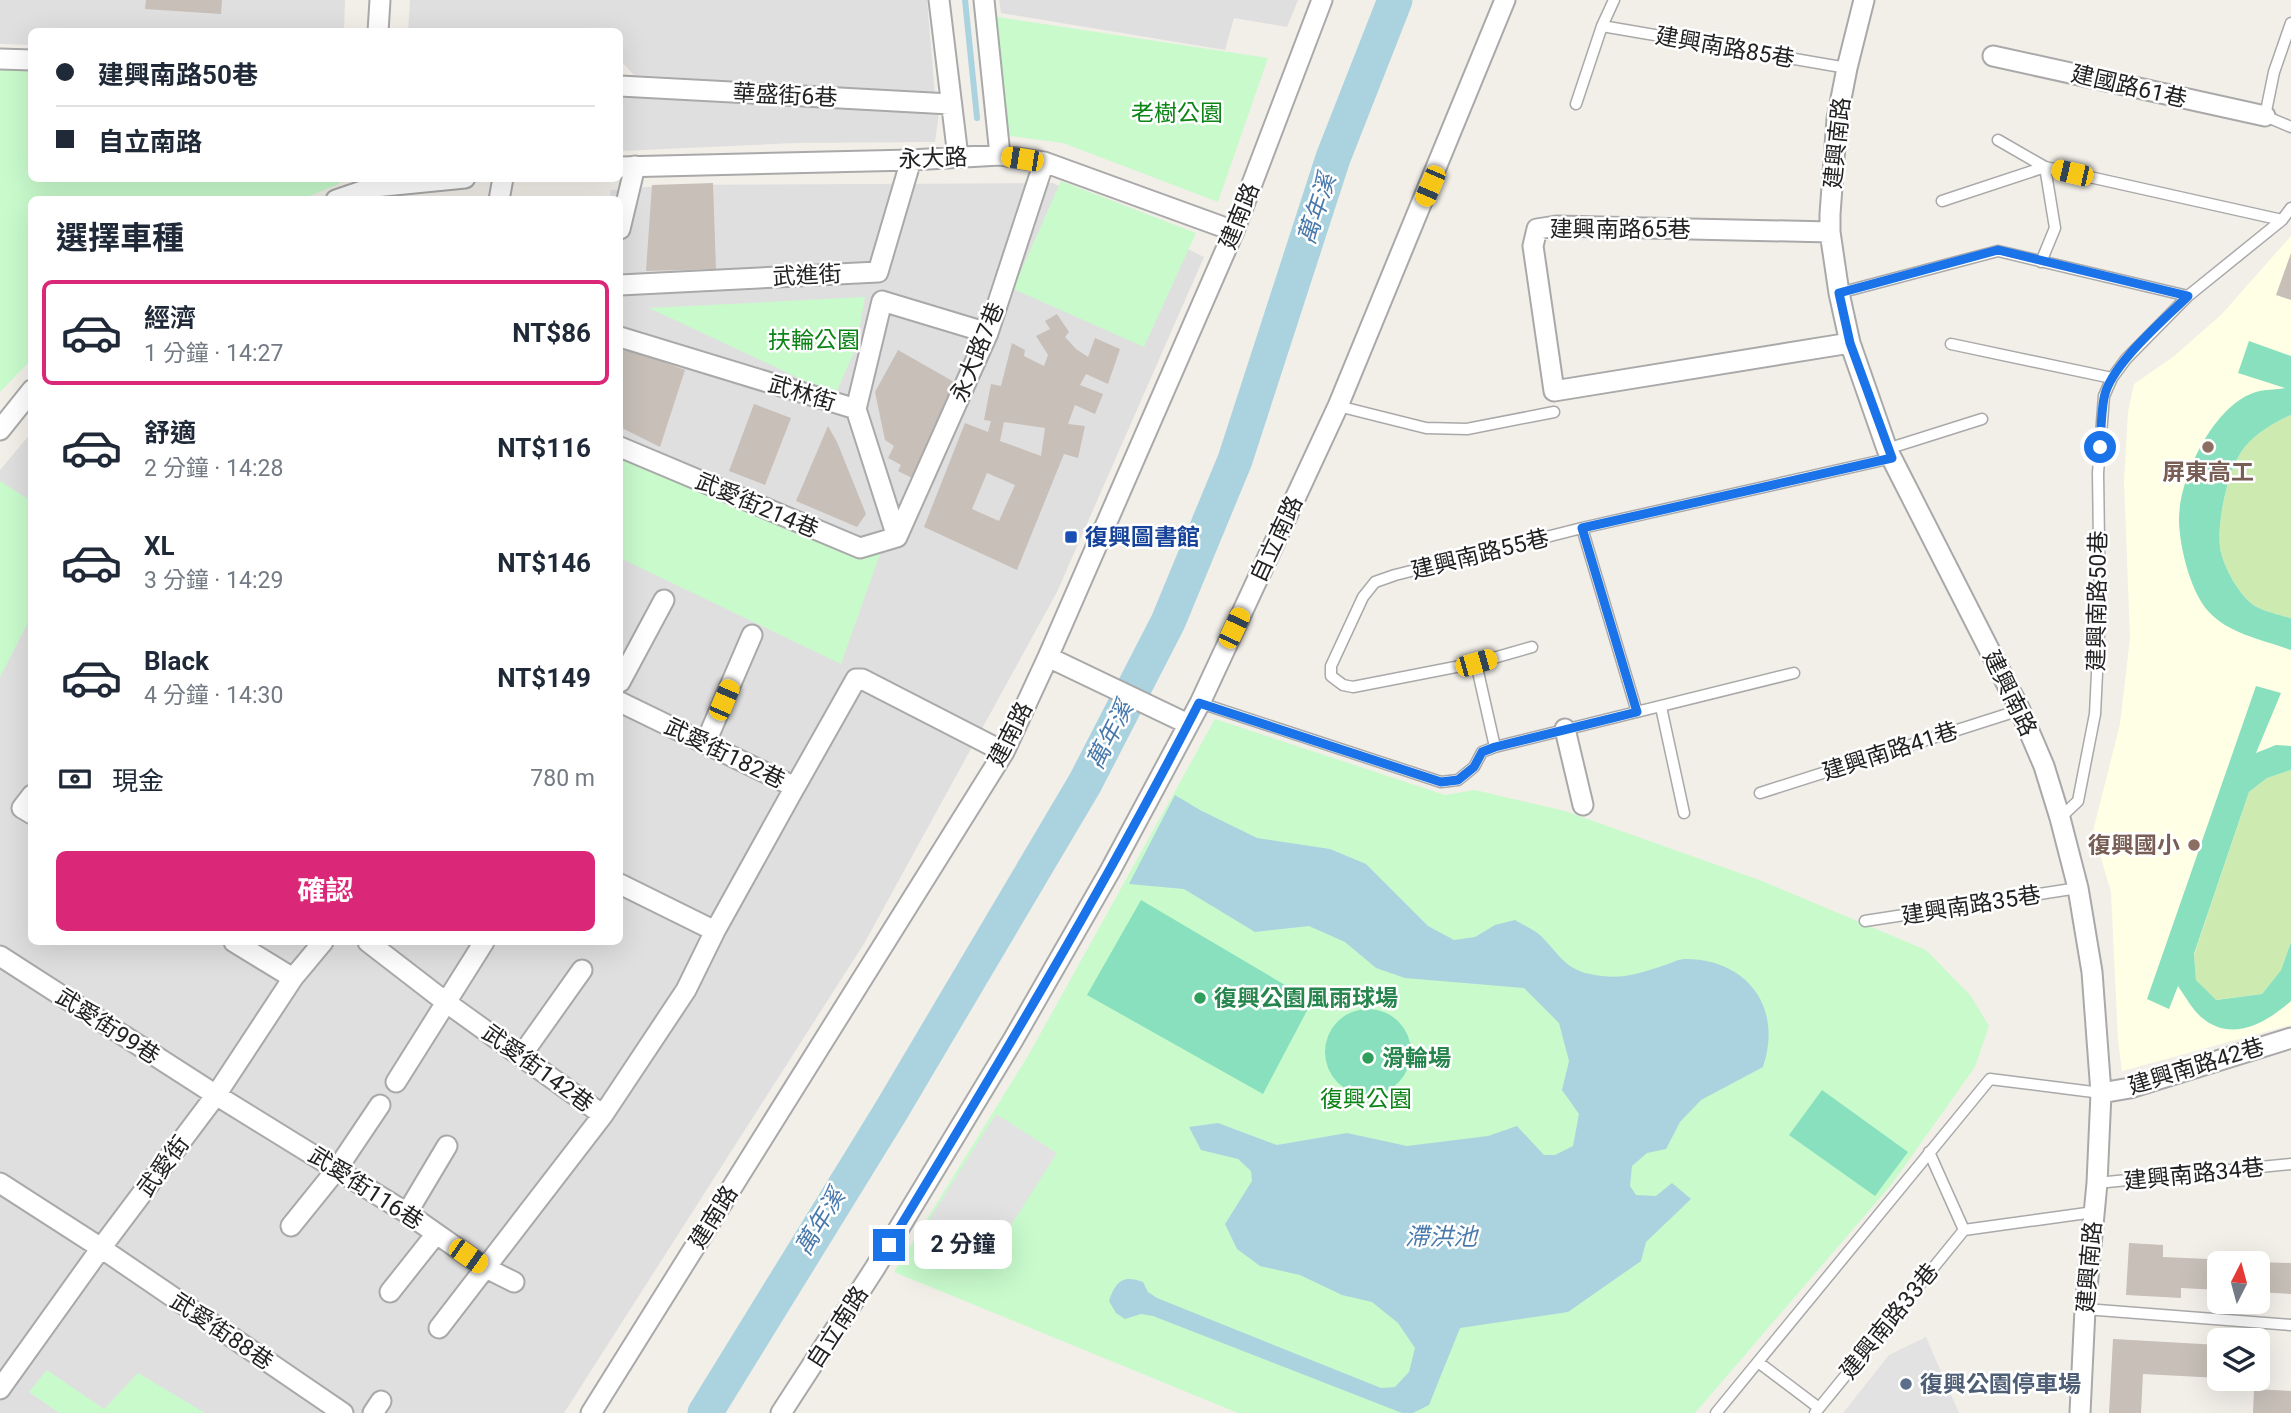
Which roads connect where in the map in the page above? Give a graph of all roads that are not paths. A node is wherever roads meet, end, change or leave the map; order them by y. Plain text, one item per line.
1 (380, 0) edge
2 (939, 0) edge
3 (984, 0) edge
4 (1322, 0) edge
5 (1505, 0) edge
6 (1614, 0) edge
7 (1864, 0) edge
8 (2291, 23) edge
9 (1602, 26) junction
10 (378, 28) edge
11 (1993, 56) dead end
12 (0, 59) edge
13 (28, 60) edge
14 (1847, 68) junction
15 (623, 86) edge
16 (950, 104) junction
17 (1576, 104) dead end
18 (2264, 116) junction
19 (2291, 127) edge
20 (1998, 140) dead end
21 (1000, 155) junction
22 (958, 157) junction
23 (911, 160) junction
24 (1044, 162) junction
25 (627, 166) edge
26 (2045, 167) junction
27 (392, 182) edge
28 (374, 183) edge
29 (345, 196) edge
30 (1942, 201) dead end
31 (623, 202) edge
32 (2291, 208) edge
33 (2282, 220) junction
34 (1234, 231) junction
35 (1830, 232) junction
36 (2041, 262) junction
37 (878, 272) junction
38 (623, 285) edge
39 (1839, 293) junction
40 (2188, 296) junction
41 (882, 301) junction
42 (988, 333) junction
43 (623, 338) edge
44 (1850, 343) junction
45 (1951, 344) dead end
46 (2112, 378) junction
47 (28, 395) edge
48 (1338, 406) junction
49 (856, 409) junction
50 (1553, 412) dead end
51 (1982, 419) dead end
52 (0, 430) edge
53 (623, 448) edge
54 (1890, 453) junction
55 (1582, 528) junction
56 (897, 537) junction
57 (664, 600) dead end
58 (751, 635) dead end
59 (1532, 647) dead end
60 (1049, 658) junction
61 (1476, 663) junction
62 (1794, 673) dead end
63 (623, 676) edge
64 (623, 703) edge
65 (1199, 703) junction
66 (1661, 707) junction
67 (2020, 710) junction
68 (1637, 712) junction
69 (1188, 724) junction
70 (1565, 729) junction
71 (705, 744) junction
72 (1495, 747) junction
73 (1004, 752) junction
74 (795, 787) junction
75 (1760, 793) dead end
76 (1583, 805) dead end
77 (1684, 813) dead end
78 (2060, 818) junction
79 (623, 885) edge
80 (2078, 888) junction
81 (1865, 921) dead end
82 (715, 931) junction
83 (239, 945) edge
84 (320, 945) edge
85 (372, 945) edge
86 (482, 945) edge
87 (0, 956) edge
88 (582, 970) dead end
89 (293, 978) junction
90 (447, 1003) junction
91 (2291, 1038) edge
92 (521, 1056) junction
93 (396, 1082) dead end
94 (2101, 1093) junction
95 (216, 1096) junction
96 (380, 1105) dead end
97 (603, 1115) junction
98 (447, 1146) dead end
99 (1929, 1153) junction
100 (2291, 1164) edge
101 (337, 1169) junction
102 (0, 1183) edge
103 (2097, 1183) junction
104 (2094, 1212) junction
105 (407, 1213) junction
106 (291, 1226) dead end
107 (1964, 1230) junction
108 (436, 1234) junction
109 (101, 1248) junction
110 (484, 1267) junction
111 (514, 1282) dead end
112 (390, 1292) dead end
113 (2085, 1310) junction
114 (2291, 1325) edge
115 (439, 1328) dead end
116 (1758, 1362) junction
117 (0, 1389) edge
118 (1817, 1410) edge
119 (343, 1413) edge
120 (591, 1413) edge
121 (781, 1413) edge
122 (1716, 1413) edge
123 (2080, 1413) edge

1 - 10 street
2 - 16 street
3 - 21 street
4 - 34 street, 建南路
5 - 48 street, 自立南路
6 - 9 lane
7 - 14 street, 建興南路
8 - 18 lane
9 - 14 lane, 建興南路85巷
9 - 17 lane
11 - 18 street, 建國路61巷
12 - 13 street
14 - 35 street, 建興南路
15 - 16 street, 華盛街6巷
16 - 22 street
18 - 19 lane
20 - 26 lane
21 - 22 street, 永大路
21 - 24 street, 永大路
22 - 23 street, 永大路
23 - 25 street, 永大路
23 - 37 street
24 - 34 street, 永大路
24 - 42 street, 永大路7巷
25 - 31 street
26 - 30 lane
26 - 33 lane
26 - 36 lane
27 - 28 street
28 - 29 street
32 - 33 lane
33 - 40 lane
34 - 60 street, 建南路
35 - 39 street, 建興南路
35 - 44 street, 建興南路65巷
36 - 39 lane
36 - 40 lane
37 - 38 street, 武進街
37 - 41 street
39 - 44 street, 建興南路
40 - 46 lane
41 - 42 street
41 - 49 street
42 - 56 street, 永大路7巷
43 - 49 street, 武林街
44 - 54 street, 建興南路
45 - 46 lane
46 - 78 lane, 建興南路50巷
47 - 52 street
48 - 50 lane
48 - 65 street, 自立南路
49 - 56 street, 武林街
51 - 54 lane, 建興南路55巷
53 - 56 street, 武愛街214巷
54 - 55 lane, 建興南路55巷
54 - 67 street, 建興南路
55 - 61 lane, 建興南路55巷
55 - 68 lane
57 - 63 street
58 - 71 street
59 - 61 lane
60 - 69 street
60 - 73 street, 建南路
61 - 72 lane
62 - 66 lane
64 - 71 street, 武愛街182巷
65 - 69 street, 自立南路
65 - 72 lane
66 - 68 lane
66 - 77 lane
67 - 75 lane, 建興南路41巷
67 - 78 street, 建興南路
68 - 70 lane
69 - 121 street, 自立南路
70 - 72 lane
70 - 76 street
71 - 74 street, 武愛街182巷
73 - 74 street
73 - 120 street, 建南路
74 - 82 street, 武愛街182巷
78 - 80 street, 建興南路
79 - 82 street
80 - 81 lane, 建興南路35巷
80 - 94 street, 建興南路
82 - 97 street, 武愛街142巷
83 - 89 street
84 - 89 street, 武愛街
85 - 90 street, 武愛街142巷
86 - 90 street
87 - 95 street, 武愛街99巷
88 - 92 street
89 - 95 street, 武愛街
90 - 92 street, 武愛街142巷
90 - 93 street
91 - 94 street, 建興南路42巷
92 - 97 street, 武愛街142巷
94 - 99 lane
94 - 103 street, 建興南路
95 - 101 street, 武愛街116巷
95 - 109 street, 武愛街
96 - 101 street
97 - 110 street
98 - 105 street
99 - 107 lane
99 - 116 lane
100 - 103 lane, 建興南路34巷
101 - 105 street, 武愛街116巷
101 - 106 street
102 - 109 street, 武愛街88巷
103 - 104 street, 建興南路
104 - 107 lane
104 - 113 street, 建興南路
105 - 108 street, 武愛街116巷
107 - 118 lane, 建興南路33巷
108 - 110 street, 武愛街116巷
108 - 112 street
109 - 117 street, 武愛街
109 - 119 street, 武愛街88巷
110 - 111 street, 武愛街116巷
110 - 115 street
113 - 114 lane
113 - 123 street, 建興南路
116 - 118 lane
116 - 122 lane

